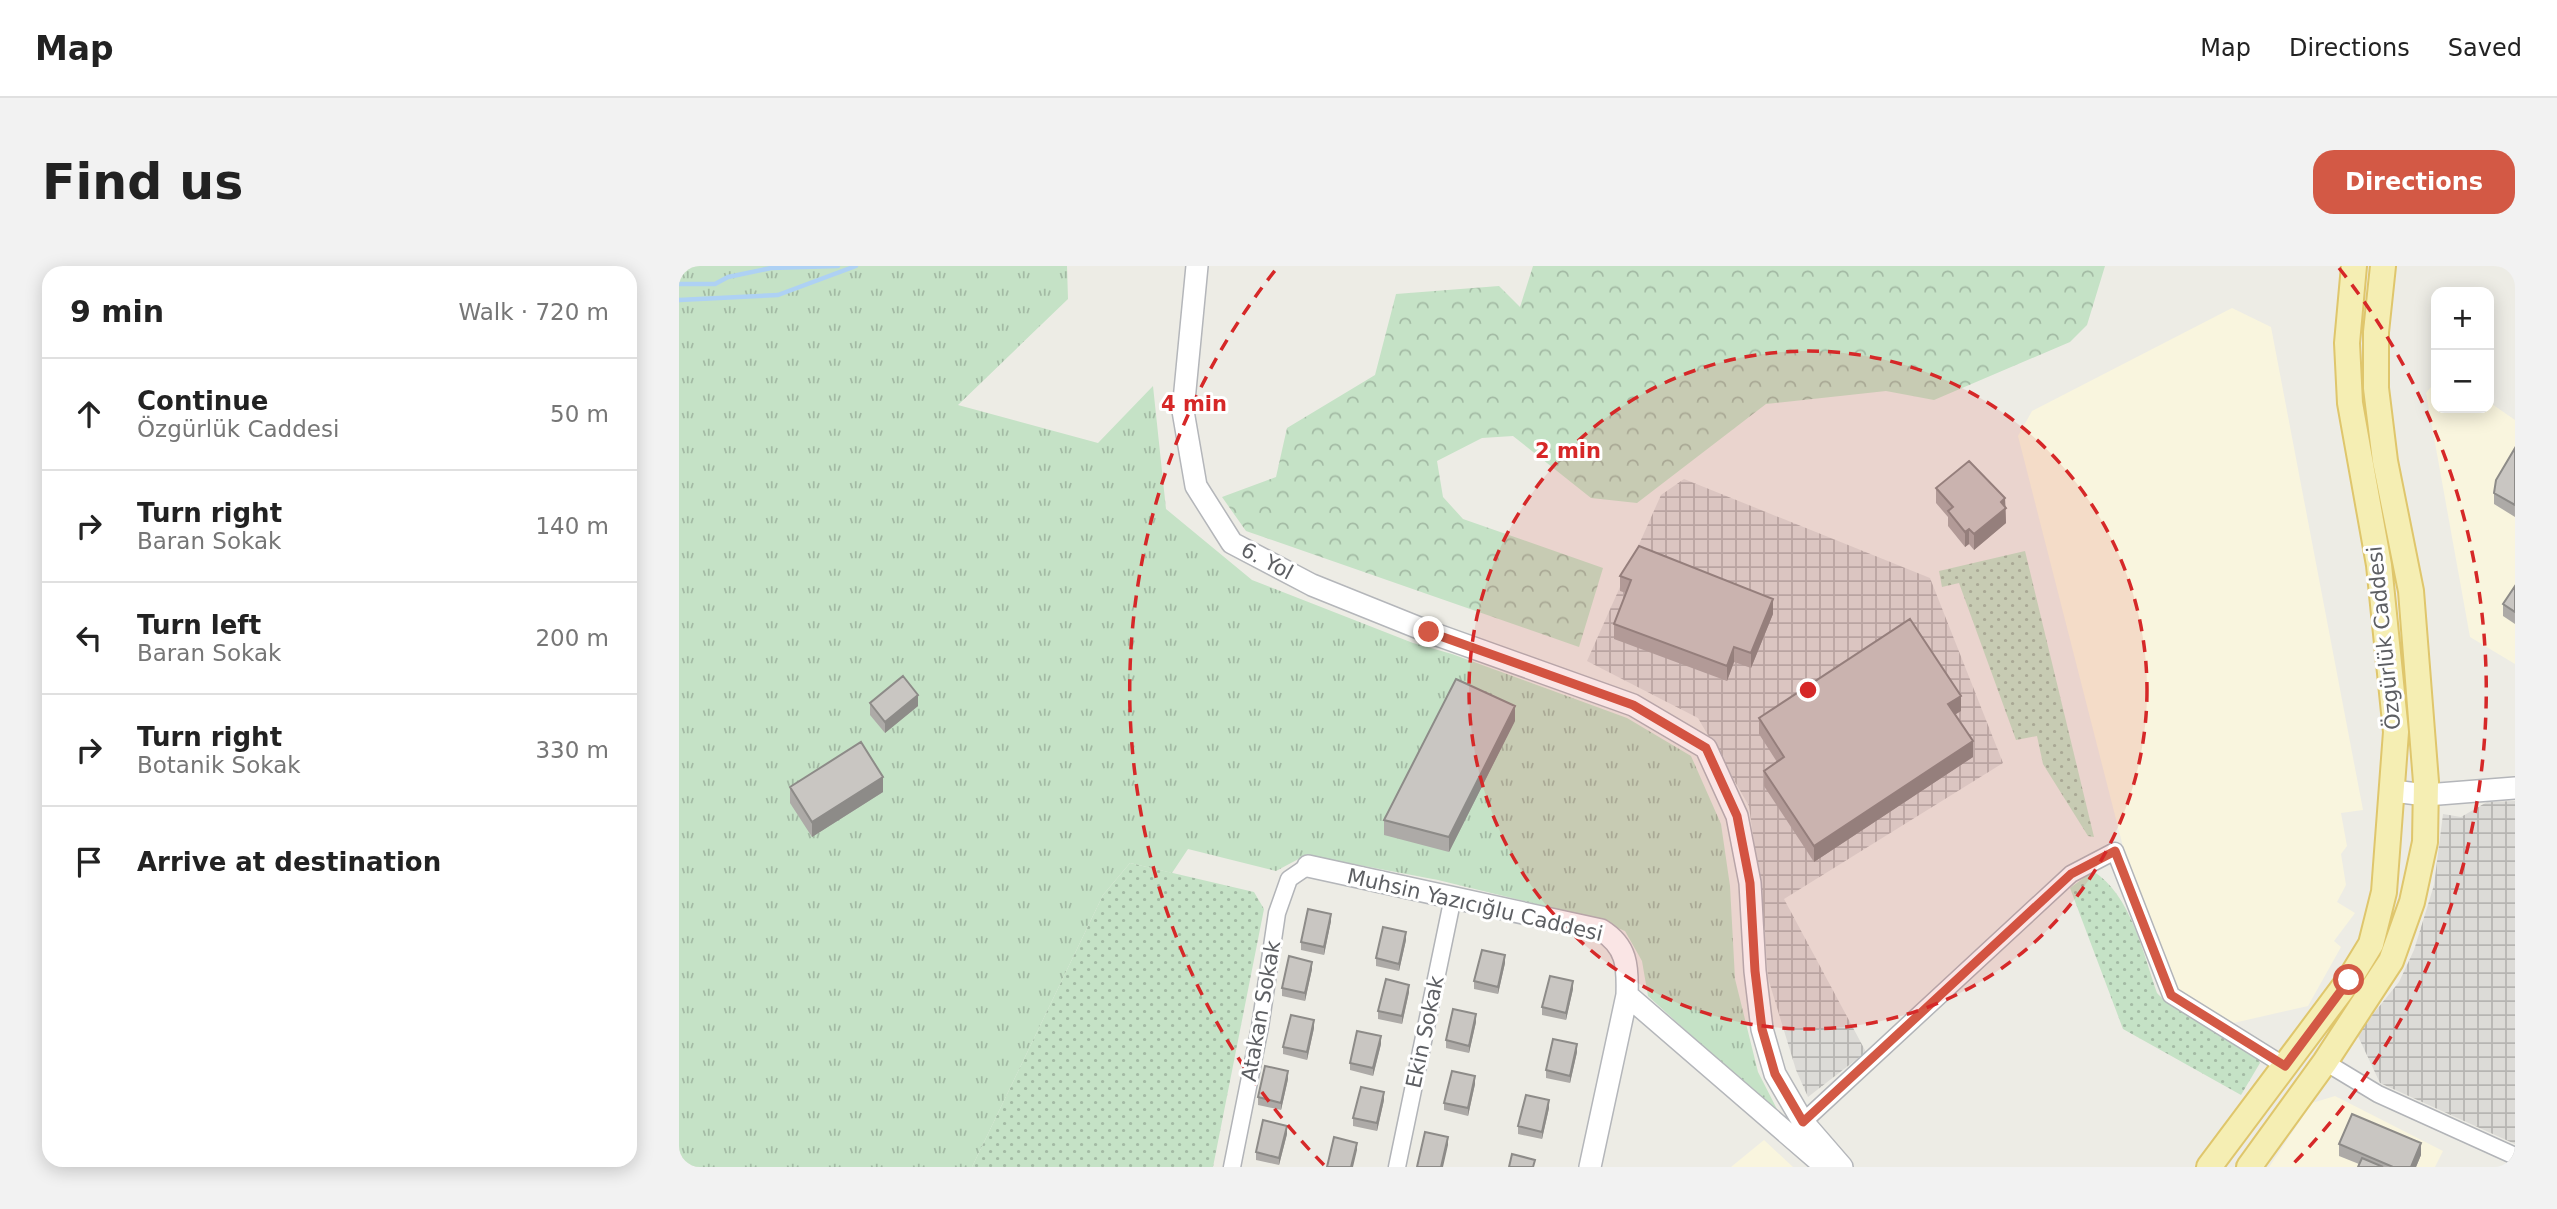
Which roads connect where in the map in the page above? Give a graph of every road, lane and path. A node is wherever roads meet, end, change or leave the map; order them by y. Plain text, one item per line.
1 (1197, 266) edge
2 (1204, 266) edge
3 (2354, 266) edge
4 (2383, 266) edge
5 (1193, 291) junction
6 (2515, 788) edge
7 (2393, 791) junction
8 (2426, 795) junction
9 (1308, 866) joint
10 (1453, 897) junction
11 (1627, 995) junction
12 (2325, 1062) junction
13 (2285, 1066) junction
14 (1803, 1122) junction
15 (2515, 1156) edge
16 (1232, 1167) edge
17 (1397, 1167) edge
18 (1590, 1167) edge
19 (1826, 1167) edge
20 (1842, 1167) edge
21 (2209, 1167) edge
22 (2249, 1167) edge

1 - 5 main road
2 - 5 main road
3 - 7 main road, Özgürlük Caddesi
4 - 8 main road, Özgürlük Caddesi
5 - 14 main road, 6. Yol
6 - 8 main road
7 - 8 main road
7 - 13 main road, Özgürlük Caddesi
8 - 12 main road, Özgürlük Caddesi
9 - 10 main road, Muhsin Yazıcığlu Caddesi
9 - 16 street, Atakan Sokak
10 - 11 main road, Muhsin Yazıcığlu Caddesi
10 - 17 street, Ekin Sokak
11 - 18 main road, Muhsin Yazıcığlu Caddesi
11 - 19 main road
12 - 15 street
12 - 22 main road, Özgürlük Caddesi
13 - 14 street
13 - 21 main road, Özgürlük Caddesi
14 - 20 main road, 6. Yol

